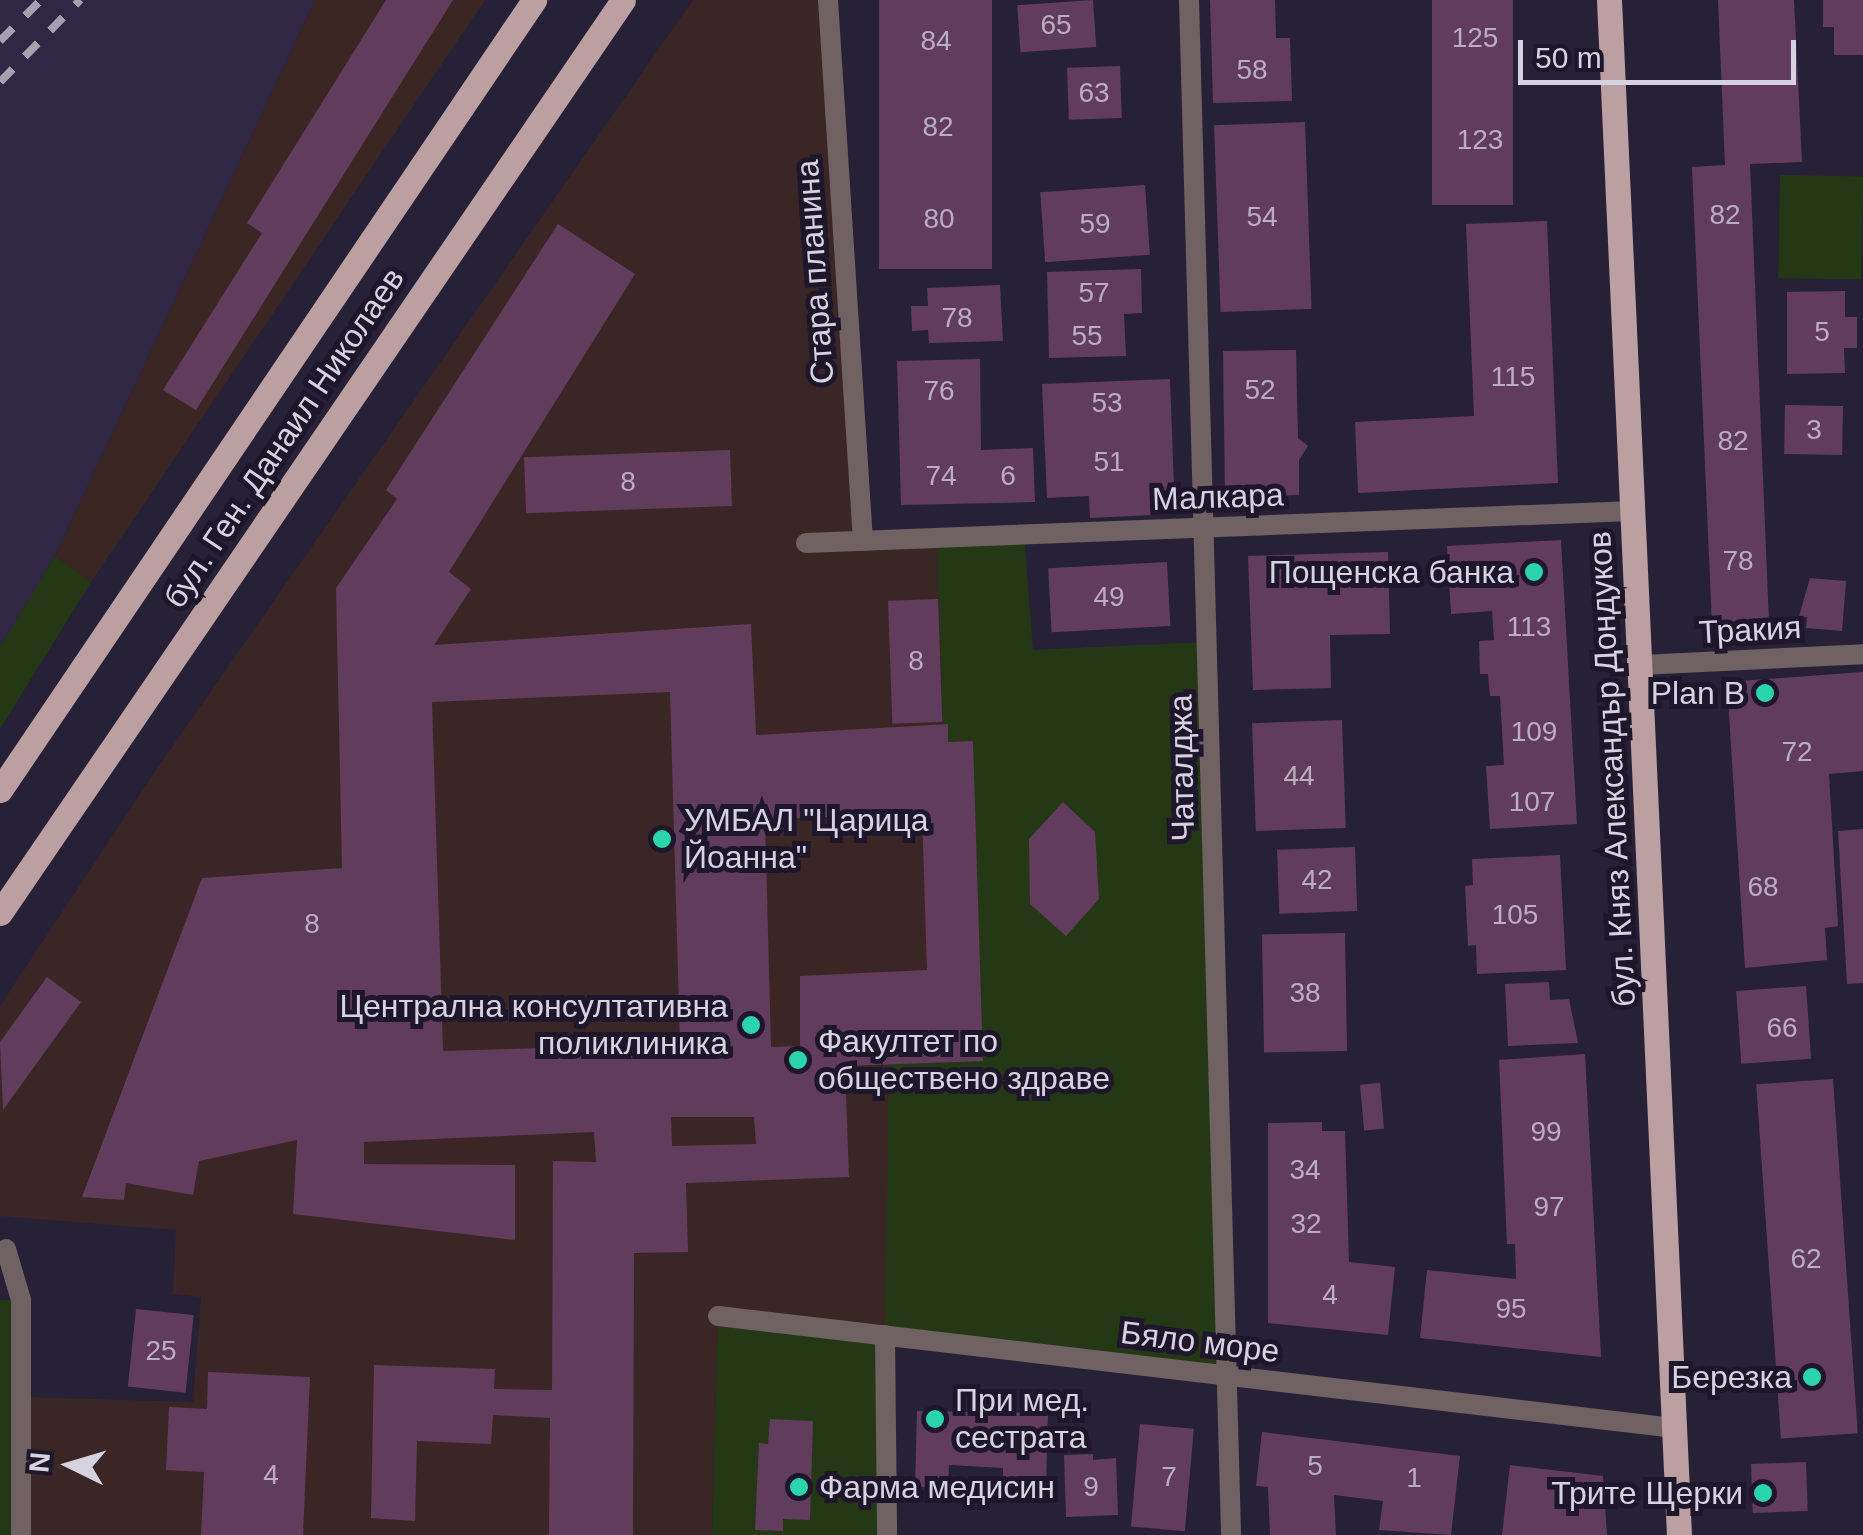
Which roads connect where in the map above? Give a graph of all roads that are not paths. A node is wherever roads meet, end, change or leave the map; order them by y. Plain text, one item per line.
1 (534, 0) edge
2 (623, 0) edge
3 (828, 0) edge
4 (1189, 0) edge
5 (1609, 0) edge
6 (1633, 511) junction
7 (1208, 528) junction
8 (862, 541) junction
9 (806, 543) dead end
10 (1863, 654) edge
11 (1640, 665) junction
12 (0, 790) edge
13 (0, 913) edge
14 (2, 1248) edge
15 (718, 1316) dead end
16 (885, 1336) junction
17 (1224, 1375) junction
18 (1676, 1428) junction
19 (21, 1535) edge
20 (887, 1535) edge
21 (1232, 1535) edge
22 (1680, 1535) edge

1 - 12 main road, бул. Ген. Данаил Николаев
2 - 13 main road, бул. Ген. Данаил Николаев
3 - 8 street, Стара планина
4 - 7 street, Чаталджа
5 - 6 main road, бул. Княз Александър Дондуков
6 - 7 street, Малкара
6 - 11 main road, бул. Княз Александър Дондуков
7 - 8 street, Малкара
7 - 17 street, Чаталджа
8 - 9 street, Малкара
10 - 11 street, Тракия
11 - 18 main road, бул. Княз Александър Дондуков
14 - 19 street
15 - 16 street, Бяло море
16 - 17 street, Бяло море
16 - 20 street
17 - 18 street, Бяло море
17 - 21 street, Чаталджа
18 - 22 main road, бул. Княз Александър Дондуков

